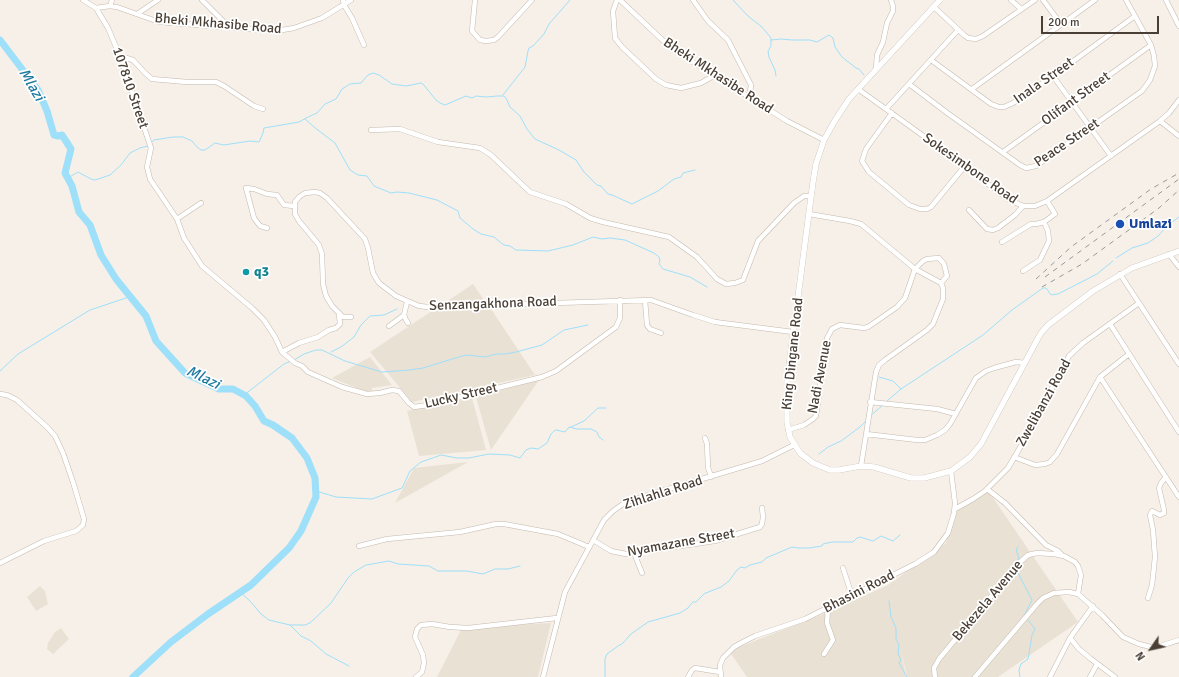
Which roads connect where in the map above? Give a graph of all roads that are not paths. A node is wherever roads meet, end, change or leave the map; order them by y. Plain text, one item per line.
1 (83, 0) edge
2 (112, 0) edge
3 (158, 0) edge
4 (202, 0) edge
5 (351, 0) edge
6 (475, 0) edge
7 (532, 0) edge
8 (619, 0) edge
9 (693, 0) edge
10 (891, 0) edge
11 (940, 0) edge
12 (1011, 0) edge
13 (1035, 0) edge
14 (1043, 0) edge
15 (1095, 0) edge
16 (1126, 0) edge
17 (1166, 0) edge
18 (343, 2) edge
19 (110, 6) junction
20 (934, 7) junction
21 (96, 8) junction
22 (1021, 9) junction
23 (137, 14) junction
24 (1135, 16) junction
25 (1061, 24) junction
26 (1179, 26) edge
27 (228, 27) junction
28 (958, 30) junction
29 (364, 45) dead end
30 (1151, 46) junction
31 (120, 56) junction
32 (931, 60) junction
33 (876, 69) junction
34 (715, 76) junction
35 (1053, 76) junction
36 (909, 84) junction
37 (858, 89) junction
38 (972, 89) junction
39 (748, 96) junction
40 (1179, 100) edge
41 (1072, 102) junction
42 (263, 108) dead end
43 (886, 109) junction
44 (892, 113) junction
45 (1160, 121) junction
46 (1091, 128) junction
47 (372, 130) dead end
48 (1179, 136) edge
49 (824, 140) junction
50 (1002, 152) junction
51 (1111, 156) junction
52 (964, 167) junction
53 (811, 196) junction
54 (1047, 201) junction
55 (201, 203) dead end
56 (294, 206) junction
57 (1023, 206) junction
58 (969, 210) dead end
59 (809, 214) junction
60 (177, 219) junction
61 (1044, 222) junction
62 (267, 228) dead end
63 (1002, 242) dead end
64 (1179, 251) edge
65 (1169, 254) junction
66 (1179, 267) edge
67 (915, 269) junction
68 (1023, 271) dead end
69 (1120, 274) junction
70 (941, 283) junction
71 (620, 300) junction
72 (645, 300) junction
73 (407, 302) junction
74 (1139, 303) junction
75 (339, 314) junction
76 (404, 315) junction
77 (351, 317) dead end
78 (408, 322) dead end
79 (1110, 324) junction
80 (389, 326) dead end
81 (793, 332) junction
82 (661, 333) dead end
83 (282, 352) junction
84 (1129, 354) junction
85 (1025, 363) junction
86 (1179, 364) edge
87 (1100, 377) junction
88 (0, 394) edge
89 (870, 402) junction
90 (956, 414) junction
91 (788, 430) junction
92 (1179, 432) edge
93 (866, 434) junction
94 (705, 438) dead end
95 (794, 445) junction
96 (1014, 457) junction
97 (861, 466) junction
98 (951, 471) junction
99 (711, 477) junction
100 (1166, 477) junction
101 (987, 489) junction
102 (1179, 497) edge
103 (762, 508) dead end
104 (955, 510) junction
105 (593, 540) junction
106 (359, 546) dead end
107 (589, 547) junction
108 (634, 553) junction
109 (1062, 555) junction
110 (0, 563) edge
111 (843, 568) dead end
112 (642, 574) dead end
113 (1078, 594) junction
114 (852, 596) junction
115 (1148, 598) dead end
116 (1093, 606) junction
117 (828, 608) junction
118 (557, 618) junction
119 (1070, 638) junction
120 (1179, 640) edge
121 (824, 654) dead end
122 (1097, 664) junction
123 (721, 674) edge
124 (416, 677) edge
125 (543, 677) edge
126 (688, 677) edge
127 (934, 677) edge
128 (975, 677) edge
129 (1050, 677) edge
130 (1090, 677) edge
131 (1115, 677) edge

1 - 21 street
2 - 19 street
3 - 23 street
4 - 27 street
5 - 18 street, Bheki Mkhasibe Road
6 - 7 street
8 - 34 street, Bheki Mkhasibe Road
8 - 34 street
9 - 39 street
10 - 33 street
11 - 20 street, King Dingane Road
12 - 22 street
13 - 22 street
14 - 25 street
15 - 25 street
16 - 24 street, Peace Street
17 - 26 street
18 - 27 street, Bheki Mkhasibe Road
18 - 29 street
19 - 21 street
19 - 23 street, Bheki Mkhasibe Road
20 - 28 street
20 - 33 street, King Dingane Road
21 - 31 street, 107810 Street
22 - 28 street
23 - 27 street, Bheki Mkhasibe Road
24 - 30 street, Peace Street
24 - 35 street, Inala Street
25 - 38 street
28 - 32 street
30 - 41 street, Olifant Street
30 - 46 street, Peace Street
31 - 42 street
31 - 60 street, 107810 Street
32 - 36 street
32 - 38 street, Inala Street
33 - 37 street, King Dingane Road
34 - 39 street, Bheki Mkhasibe Road
35 - 38 street, Inala Street
35 - 41 street
36 - 43 street
36 - 50 street, Peace Street
37 - 43 street, Sokesimbone Road
37 - 49 street, King Dingane Road
39 - 49 street, Bheki Mkhasibe Road
40 - 45 street, Sokesimbone Road
41 - 46 street
41 - 50 street, Olifant Street
43 - 44 street, Sokesimbone Road
44 - 52 street, Sokesimbone Road
44 - 52 street
45 - 48 street
45 - 51 street, Sokesimbone Road
46 - 50 street, Peace Street
46 - 51 street
47 - 53 street
49 - 53 street, King Dingane Road
51 - 54 street, Sokesimbone Road
52 - 57 street, Sokesimbone Road
53 - 59 street, King Dingane Road
54 - 57 street, Sokesimbone Road
54 - 61 street
55 - 60 street
56 - 62 street
56 - 73 street, Senzangakhona Road
56 - 75 street
57 - 58 street
59 - 67 street
59 - 81 street, King Dingane Road
60 - 83 street
61 - 63 street
61 - 68 street
64 - 65 street, King Dingane Road
65 - 66 street
65 - 69 street, King Dingane Road
67 - 70 street
67 - 70 street
67 - 91 street, Nadi Avenue
69 - 74 street
69 - 85 street, King Dingane Road
70 - 89 street
71 - 72 street, Senzangakhona Road
71 - 73 street, Senzangakhona Road
71 - 83 street, Lucky Street
72 - 81 street, Senzangakhona Road
72 - 82 street
73 - 76 street
74 - 79 street, Zwelibanzi Road
74 - 86 street
75 - 77 street
75 - 83 street
76 - 78 street
76 - 80 street
79 - 84 street
79 - 96 street, Zwelibanzi Road
81 - 91 street, King Dingane Road
84 - 87 street
84 - 92 street
85 - 90 street
85 - 98 street, King Dingane Road
87 - 96 street
87 - 100 street
88 - 110 street
89 - 90 street
89 - 93 street
90 - 93 street
91 - 95 street, King Dingane Road
93 - 97 street
94 - 99 street
95 - 97 street, King Dingane Road
95 - 99 street, Zihlahla Road
96 - 101 street, Zwelibanzi Road
97 - 98 street, King Dingane Road
98 - 104 street, Bhasini Road
99 - 105 street, Zihlahla Road
100 - 102 street
100 - 115 street
101 - 104 street, Zwelibanzi Road
101 - 109 street
103 - 108 street, Nyamazane Street
104 - 114 street, Bhasini Road
105 - 107 street, Zihlahla Road
105 - 108 street, Nyamazane Street
106 - 107 street
107 - 118 street, Zihlahla Road
108 - 112 street
109 - 113 street
109 - 127 street, Bekezela Avenue
111 - 114 street
113 - 116 street
113 - 128 street
114 - 117 street, Bhasini Road
116 - 119 street
116 - 120 street
117 - 121 street
117 - 123 street, Bhasini Road
118 - 124 street
118 - 125 street, Zihlahla Road
119 - 122 street
119 - 129 street
122 - 130 street
122 - 131 street
123 - 126 street

